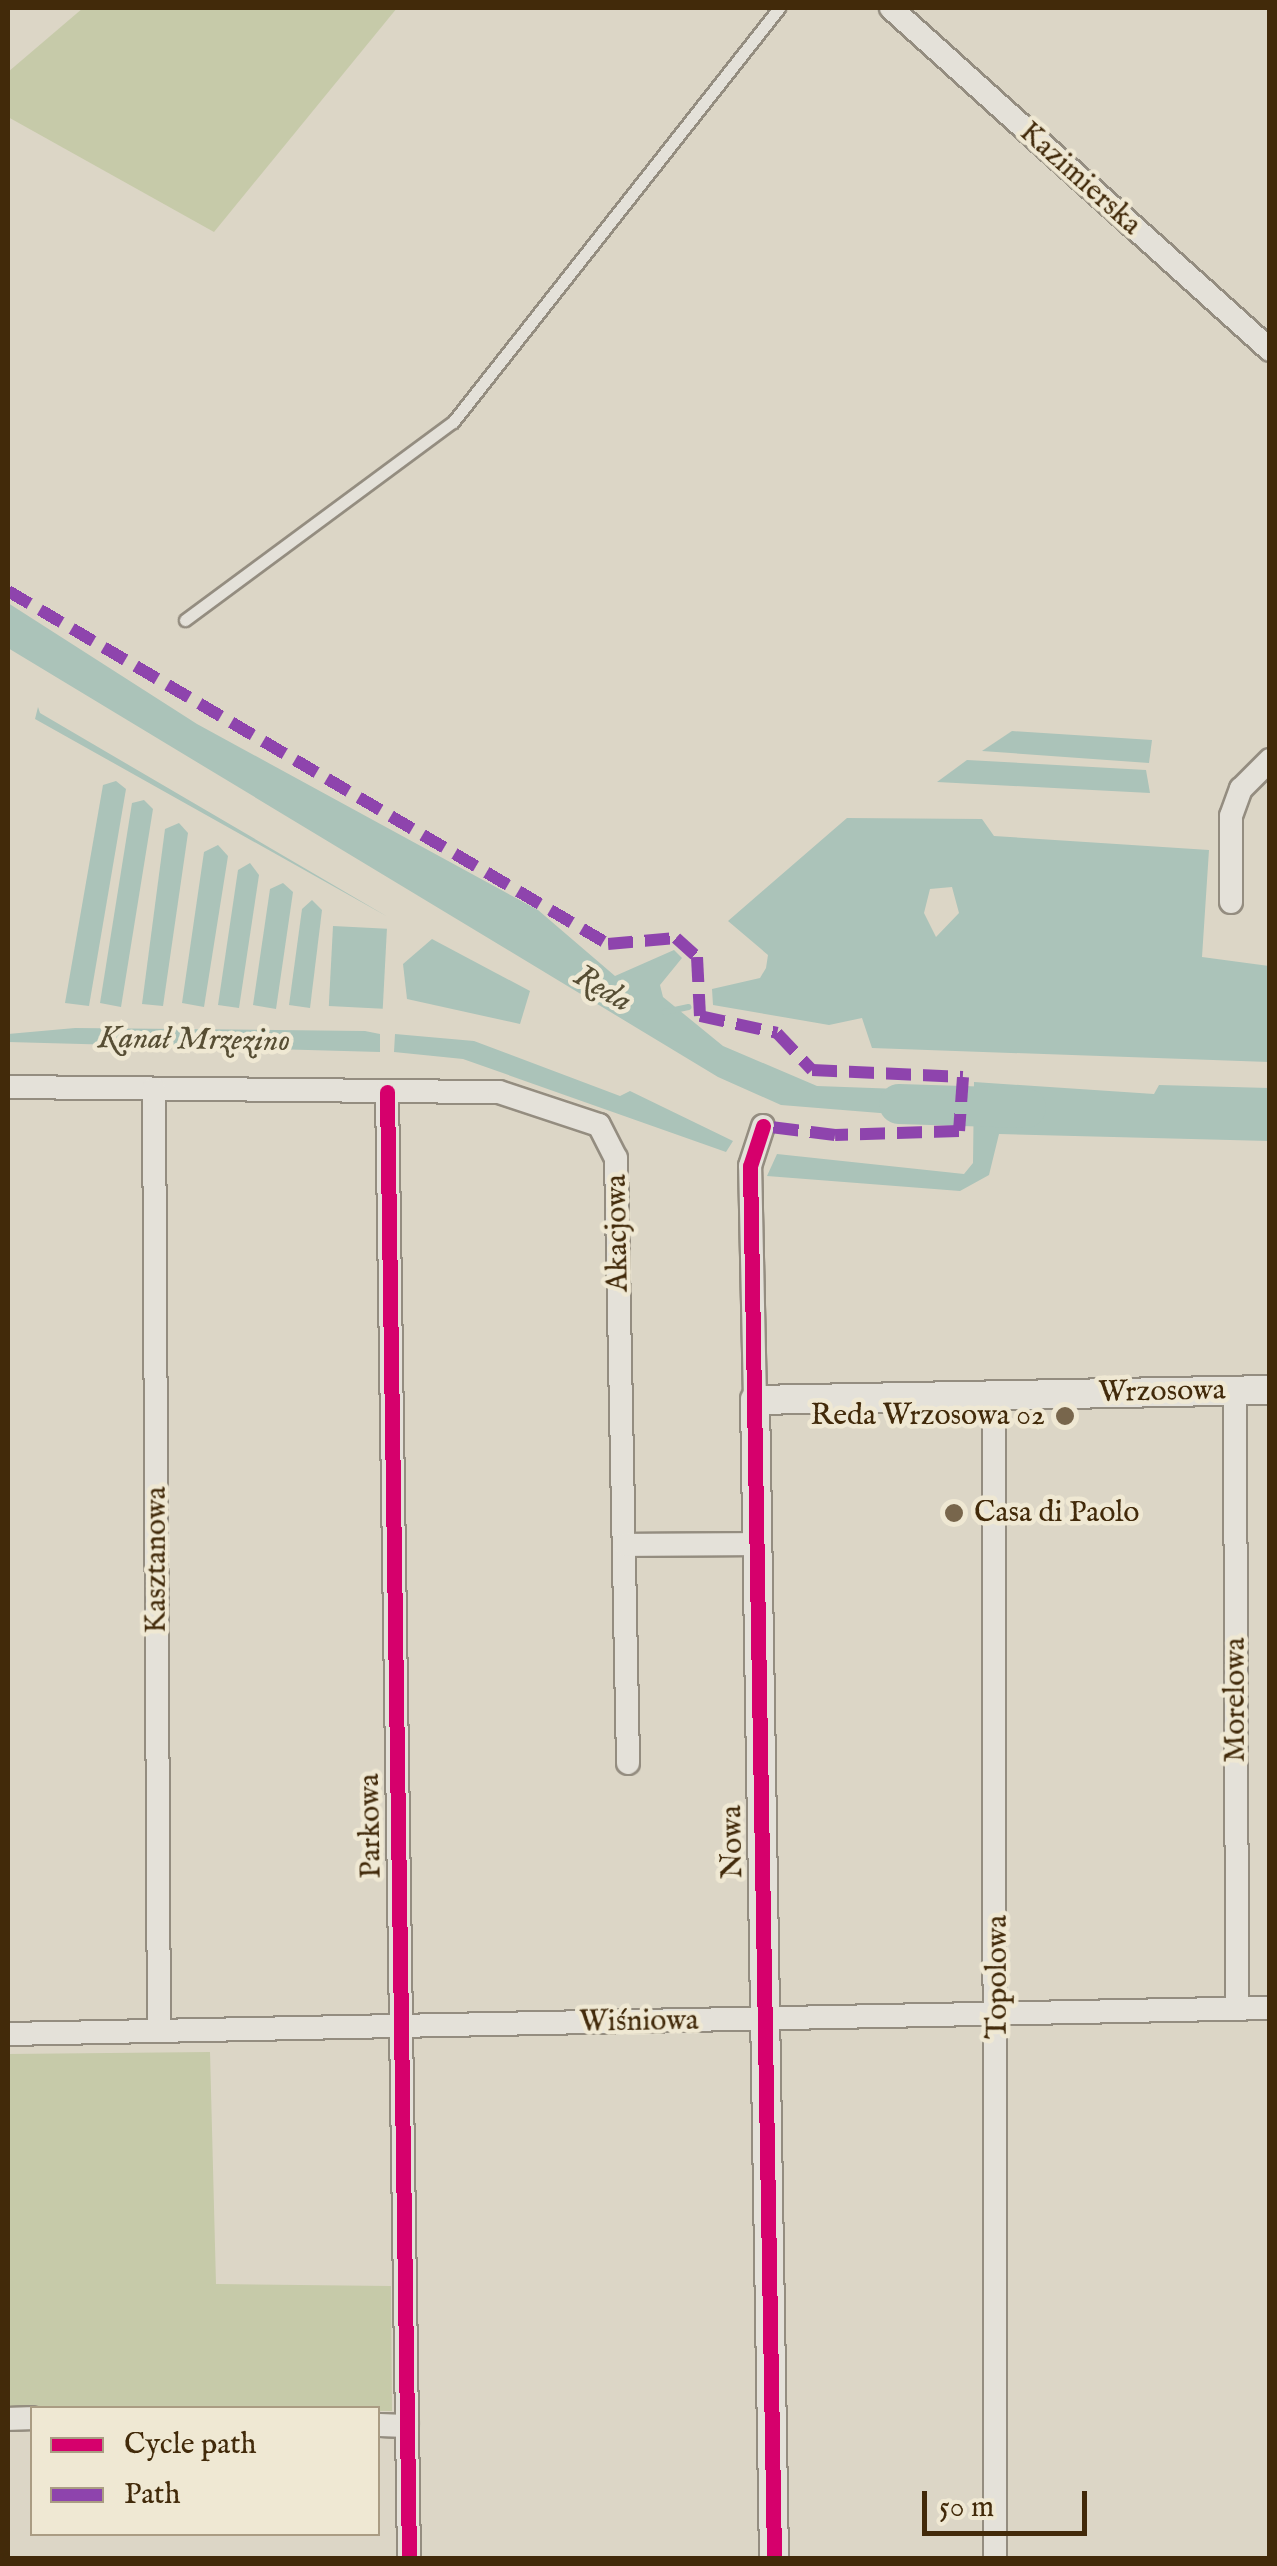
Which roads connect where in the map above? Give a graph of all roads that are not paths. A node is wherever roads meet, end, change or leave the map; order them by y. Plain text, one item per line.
1 (779, 8) edge
2 (892, 8) edge
3 (1270, 350) edge
4 (185, 620) dead end
5 (1270, 760) edge
6 (1232, 902) dead end
7 (8, 1087) edge
8 (154, 1089) junction
9 (387, 1092) junction
10 (763, 1126) dead end
11 (1235, 1390) junction
12 (1270, 1390) edge
13 (994, 1396) junction
14 (755, 1400) junction
15 (625, 1544) junction
16 (754, 1544) junction
17 (628, 1763) dead end
18 (1270, 2008) edge
19 (1237, 2009) junction
20 (999, 2014) junction
21 (765, 2019) junction
22 (401, 2026) junction
23 (159, 2030) junction
24 (8, 2034) edge
25 (380, 2425) edge
26 (407, 2426) junction
27 (409, 2558) edge
28 (774, 2558) edge
29 (995, 2558) edge

1 - 4 lane
2 - 3 street, Kazimierska
5 - 6 street
7 - 8 street, Akacjowa
8 - 9 street, Akacjowa
8 - 23 street, Kasztanowa
9 - 15 street, Akacjowa
9 - 22 street, Parkowa
10 - 14 street, Nowa
11 - 12 street, Wrzosowa
11 - 13 street, Wrzosowa
11 - 19 street, Morelowa
13 - 14 street, Wrzosowa
13 - 20 street, Topolowa
14 - 16 street, Nowa
15 - 16 street
15 - 17 street, Akacjowa
16 - 21 street, Nowa
18 - 19 street, Wiśniowa
19 - 20 street, Wiśniowa
20 - 21 street, Wiśniowa
20 - 29 street, Topolowa
21 - 22 street, Wiśniowa
21 - 28 street, Nowa
22 - 23 street, Wiśniowa
22 - 26 street, Parkowa
23 - 24 street, Wiśniowa
25 - 26 street
26 - 27 street, Parkowa

